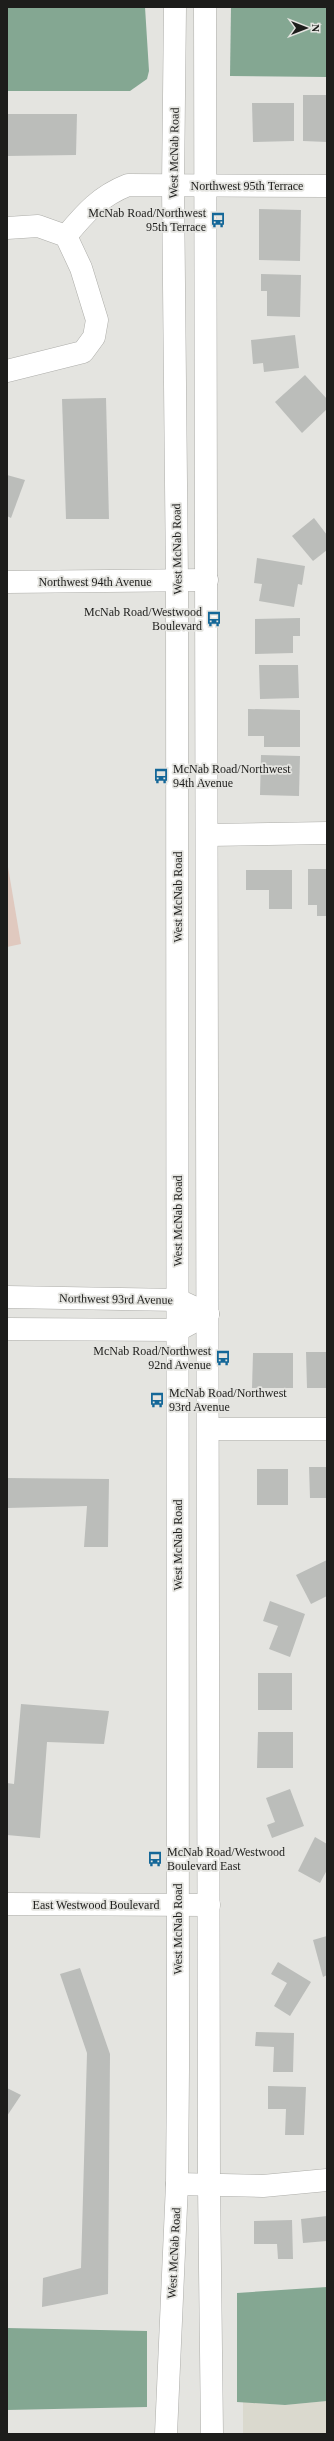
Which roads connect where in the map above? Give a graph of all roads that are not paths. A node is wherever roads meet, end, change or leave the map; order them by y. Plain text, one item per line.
1 (175, 7) edge
2 (205, 7) edge
3 (173, 186) junction
4 (206, 186) junction
5 (327, 186) edge
6 (7, 228) edge
7 (66, 236) junction
8 (7, 371) edge
9 (207, 580) junction
10 (177, 581) junction
11 (7, 582) edge
12 (327, 833) edge
13 (208, 835) junction
14 (7, 1297) edge
15 (178, 1300) junction
16 (208, 1314) junction
17 (7, 1329) edge
18 (178, 1330) junction
19 (209, 1429) junction
20 (327, 1429) edge
21 (7, 1904) edge
22 (179, 1905) junction
23 (209, 1905) junction
24 (327, 2180) edge
25 (177, 2184) junction
26 (209, 2185) junction
27 (166, 2434) edge
28 (212, 2434) edge

1 - 3 main road, West McNab Road
2 - 4 main road
3 - 4 main road, Northwest 95th Terrace
3 - 7 main road, Northwest 95th Terrace
3 - 10 main road, West McNab Road
4 - 5 main road, Northwest 95th Terrace
4 - 9 main road
6 - 7 main road
7 - 8 main road
9 - 10 main road, Northwest 94th Avenue
9 - 13 main road
10 - 11 main road, Northwest 94th Avenue
10 - 15 main road, West McNab Road
12 - 13 main road
13 - 16 main road
14 - 15 main road, Northwest 93rd Avenue
15 - 16 main road, Northwest 93rd Avenue
15 - 18 main road, West McNab Road
16 - 18 main road
16 - 19 main road
17 - 18 main road
18 - 22 main road, West McNab Road
19 - 20 main road
19 - 23 main road
21 - 22 main road, East Westwood Boulevard
22 - 23 main road, East Westwood Boulevard
22 - 25 main road, West McNab Road
23 - 26 main road
24 - 26 main road
25 - 26 main road
25 - 27 main road, West McNab Road
26 - 28 main road

